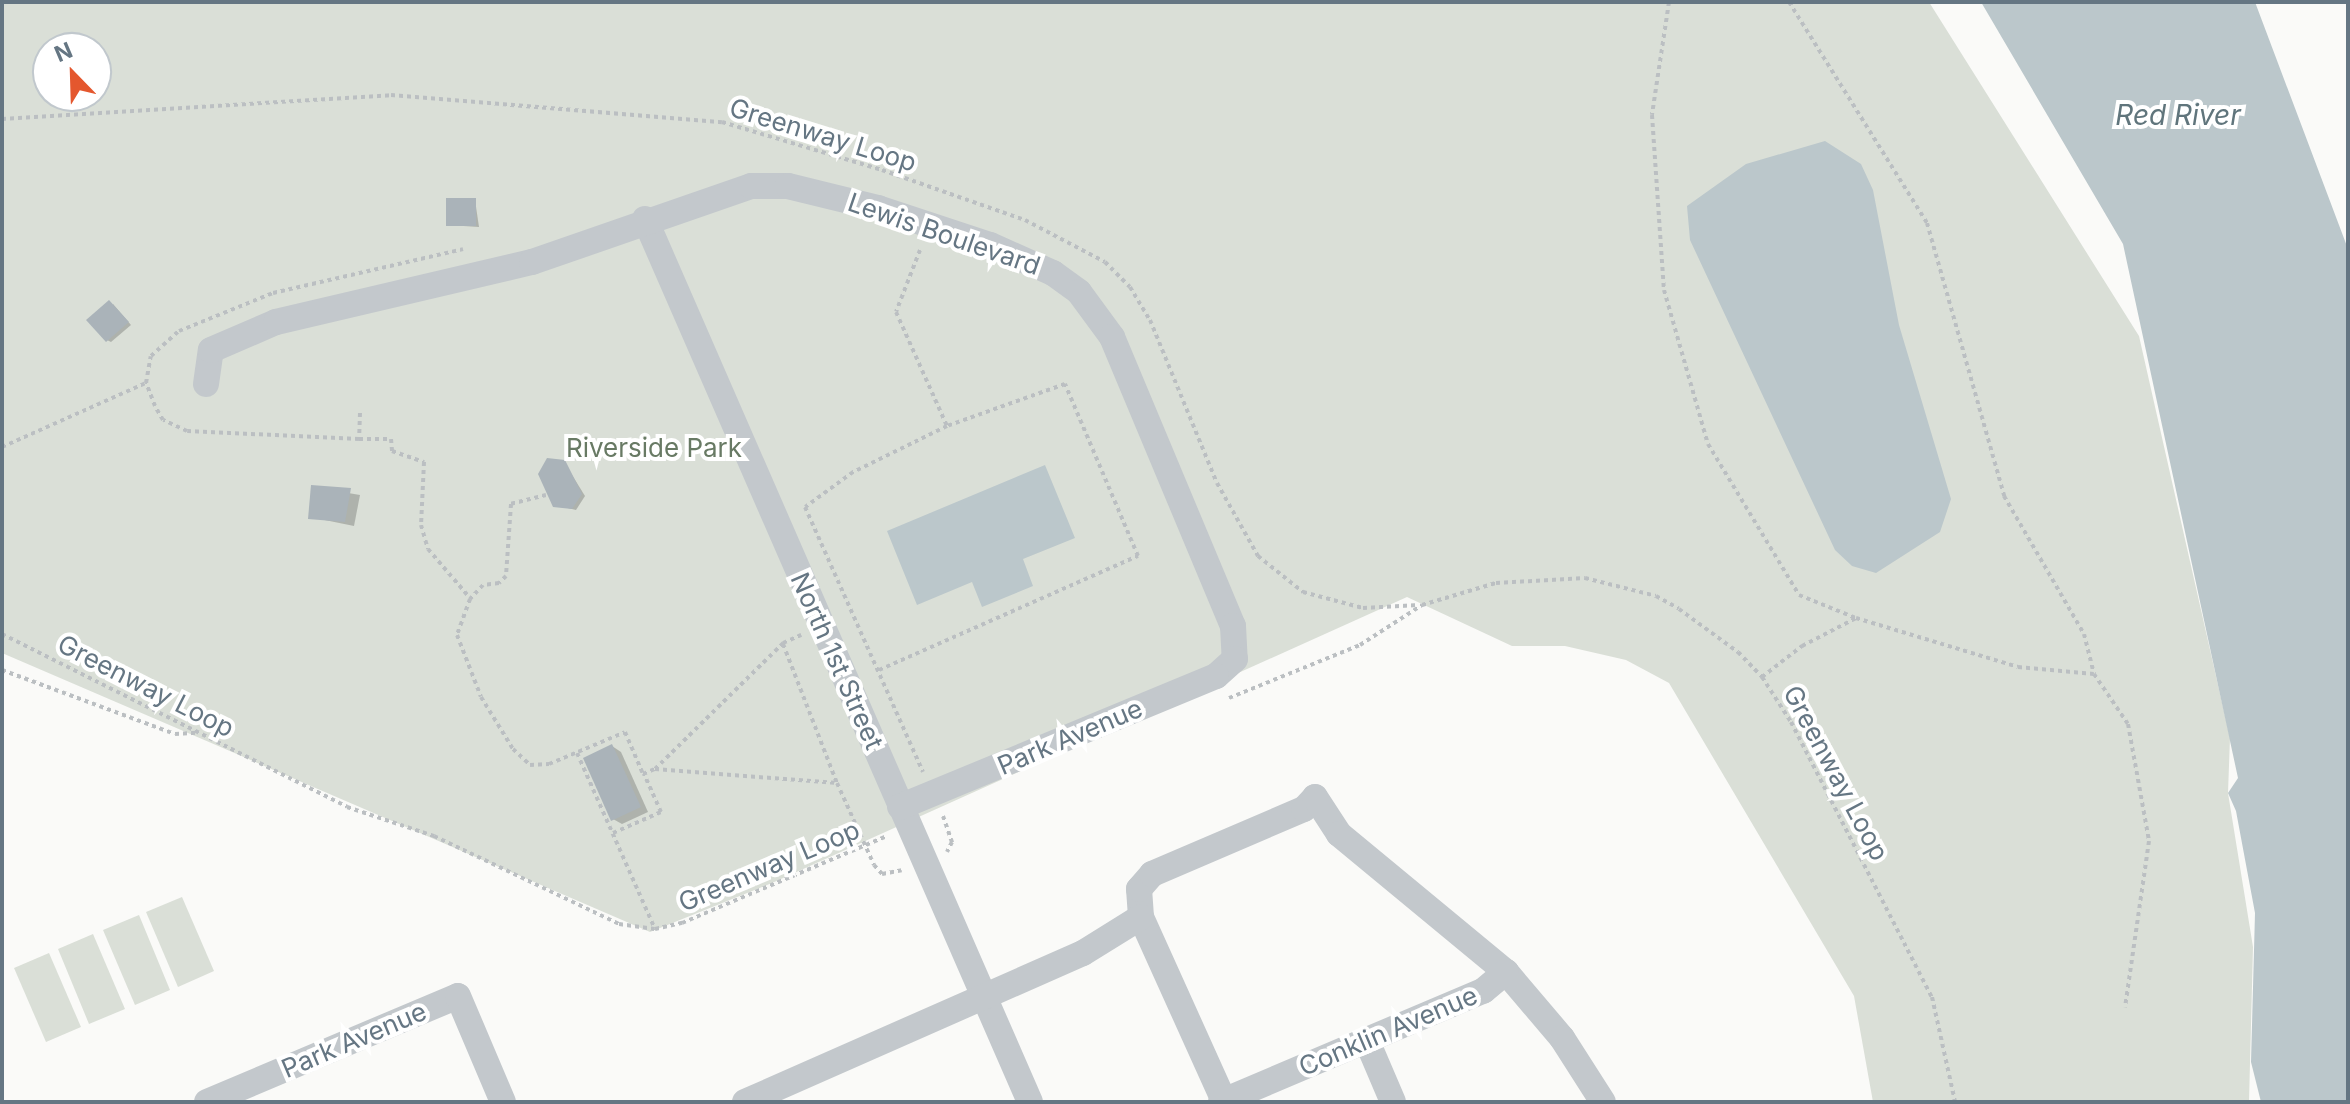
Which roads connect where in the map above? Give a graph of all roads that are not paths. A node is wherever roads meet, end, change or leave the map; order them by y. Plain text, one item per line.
1 (645, 219) junction
2 (206, 384) dead end
3 (1235, 659) joint
4 (904, 817) junction
5 (1141, 917) junction
6 (1506, 972) junction
7 (985, 998) junction
8 (1367, 1041) junction
9 (1223, 1101) edge
10 (207, 1102) edge
11 (503, 1102) edge
12 (745, 1102) edge
13 (1030, 1102) edge
14 (1393, 1102) edge
15 (1603, 1102) edge

1 - 2 street, Lewis Boulevard
1 - 3 street, Lewis Boulevard
1 - 4 street, North 1st Street
3 - 4 street, Park Avenue
4 - 7 street, North 1st Street
5 - 6 street
5 - 7 street
5 - 9 street
6 - 8 street, Conklin Avenue
6 - 15 street
7 - 12 street
7 - 13 street, North 1st Street
8 - 9 street, Conklin Avenue
8 - 14 street
10 - 11 street, Park Avenue

